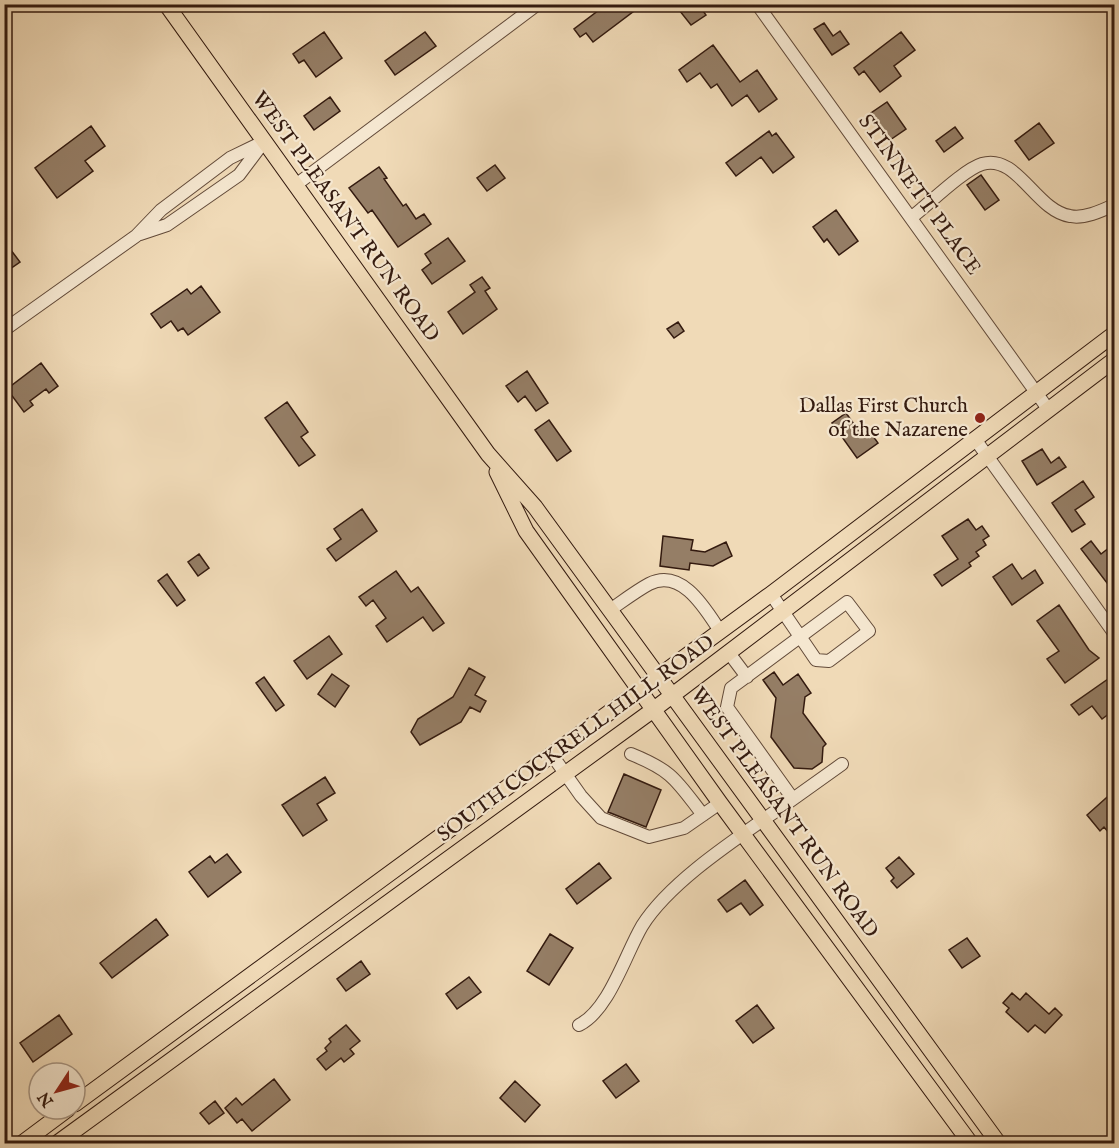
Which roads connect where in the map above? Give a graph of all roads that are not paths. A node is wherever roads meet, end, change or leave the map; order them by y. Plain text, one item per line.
1 (166, 4) edge
2 (538, 4) edge
3 (758, 4) edge
4 (265, 141) junction
5 (297, 184) junction
6 (1114, 205) edge
7 (912, 217) junction
8 (136, 236) junction
9 (4, 330) edge
10 (1114, 334) edge
11 (1114, 360) edge
12 (1036, 392) junction
13 (1048, 409) junction
14 (975, 439) junction
15 (488, 454) junction
16 (987, 455) junction
17 (771, 594) junction
18 (610, 610) junction
19 (783, 613) junction
20 (720, 631) junction
21 (1114, 633) edge
22 (800, 637) junction
23 (729, 653) junction
24 (659, 676) junction
25 (747, 677) junction
26 (639, 690) junction
27 (672, 695) junction
28 (653, 710) junction
29 (631, 754) dead end
30 (552, 755) junction
31 (842, 764) dead end
32 (565, 773) junction
33 (794, 799) junction
34 (720, 803) junction
35 (702, 815) junction
36 (763, 821) junction
37 (744, 835) junction
38 (579, 1025) dead end
39 (87, 1095) edge
40 (51, 1121) edge
41 (21, 1143) edge
42 (56, 1143) edge
43 (971, 1143) edge
44 (999, 1143) edge

1 - 4 main road, WEST PLEASANT RUN ROAD
2 - 5 street
3 - 7 street, STINNETT PLACE
4 - 5 main road, WEST PLEASANT RUN ROAD
4 - 8 street
4 - 8 street
5 - 15 main road, WEST PLEASANT RUN ROAD
6 - 7 street
7 - 12 street, STINNETT PLACE
8 - 9 street
10 - 12 main road, SOUTH COCKRELL HILL ROAD
11 - 13 main road, SOUTH COCKRELL HILL ROAD
12 - 13 street, STINNETT PLACE
12 - 14 main road, SOUTH COCKRELL HILL ROAD
13 - 16 main road, SOUTH COCKRELL HILL ROAD
14 - 16 street
14 - 17 main road, SOUTH COCKRELL HILL ROAD
15 - 18 main road, WEST PLEASANT RUN ROAD
15 - 26 main road, WEST PLEASANT RUN ROAD
16 - 19 main road, SOUTH COCKRELL HILL ROAD
16 - 21 street
17 - 19 street
17 - 20 main road, SOUTH COCKRELL HILL ROAD
18 - 20 street
18 - 24 main road, WEST PLEASANT RUN ROAD
19 - 22 street
19 - 23 main road, SOUTH COCKRELL HILL ROAD
20 - 24 main road, SOUTH COCKRELL HILL ROAD
22 - 22 street
22 - 25 street
23 - 25 street
23 - 27 main road, SOUTH COCKRELL HILL ROAD
24 - 26 main road, SOUTH COCKRELL HILL ROAD
24 - 27 main road, WEST PLEASANT RUN ROAD
25 - 33 street
26 - 28 main road, WEST PLEASANT RUN ROAD
26 - 30 main road, SOUTH COCKRELL HILL ROAD
27 - 28 main road, SOUTH COCKRELL HILL ROAD
27 - 36 main road, WEST PLEASANT RUN ROAD
28 - 32 main road, SOUTH COCKRELL HILL ROAD
28 - 34 main road, WEST PLEASANT RUN ROAD
29 - 35 street
30 - 32 street
30 - 39 main road, SOUTH COCKRELL HILL ROAD
31 - 33 street
32 - 35 street
32 - 42 main road, SOUTH COCKRELL HILL ROAD
33 - 36 street
34 - 35 street
34 - 37 main road, WEST PLEASANT RUN ROAD
36 - 37 street
36 - 44 main road, WEST PLEASANT RUN ROAD
37 - 38 street
37 - 43 main road, WEST PLEASANT RUN ROAD
40 - 41 main road

